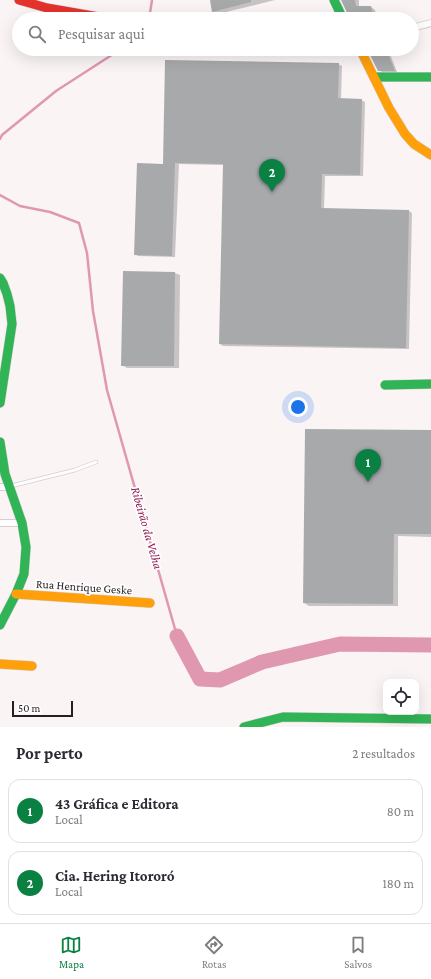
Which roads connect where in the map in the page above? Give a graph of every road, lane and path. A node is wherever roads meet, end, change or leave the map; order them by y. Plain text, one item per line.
1 (19, 0) edge
2 (334, 0) edge
3 (71, 12) edge
4 (340, 12) edge
5 (431, 23) edge
6 (419, 26) edge
7 (364, 56) edge
8 (374, 77) junction
9 (431, 77) edge
10 (431, 155) edge
11 (0, 278) edge
12 (431, 384) edge
13 (385, 385) dead end
14 (0, 403) edge
15 (0, 442) edge
16 (96, 462) dead end
17 (0, 487) edge
18 (10, 487) junction
19 (0, 523) edge
20 (22, 523) junction
21 (16, 594) junction
22 (150, 603) dead end
23 (0, 625) edge
24 (0, 664) edge
25 (32, 666) dead end
26 (431, 719) edge
27 (244, 727) edge

1 - 3 street
2 - 4 street
5 - 6 street
7 - 8 street
8 - 9 street
8 - 10 street
11 - 14 street
12 - 13 street
15 - 18 street
16 - 18 lane
17 - 18 street
18 - 20 street
19 - 20 street
20 - 21 street
21 - 22 street, Rua Henrique Geske
21 - 23 street
24 - 25 street
26 - 27 street

